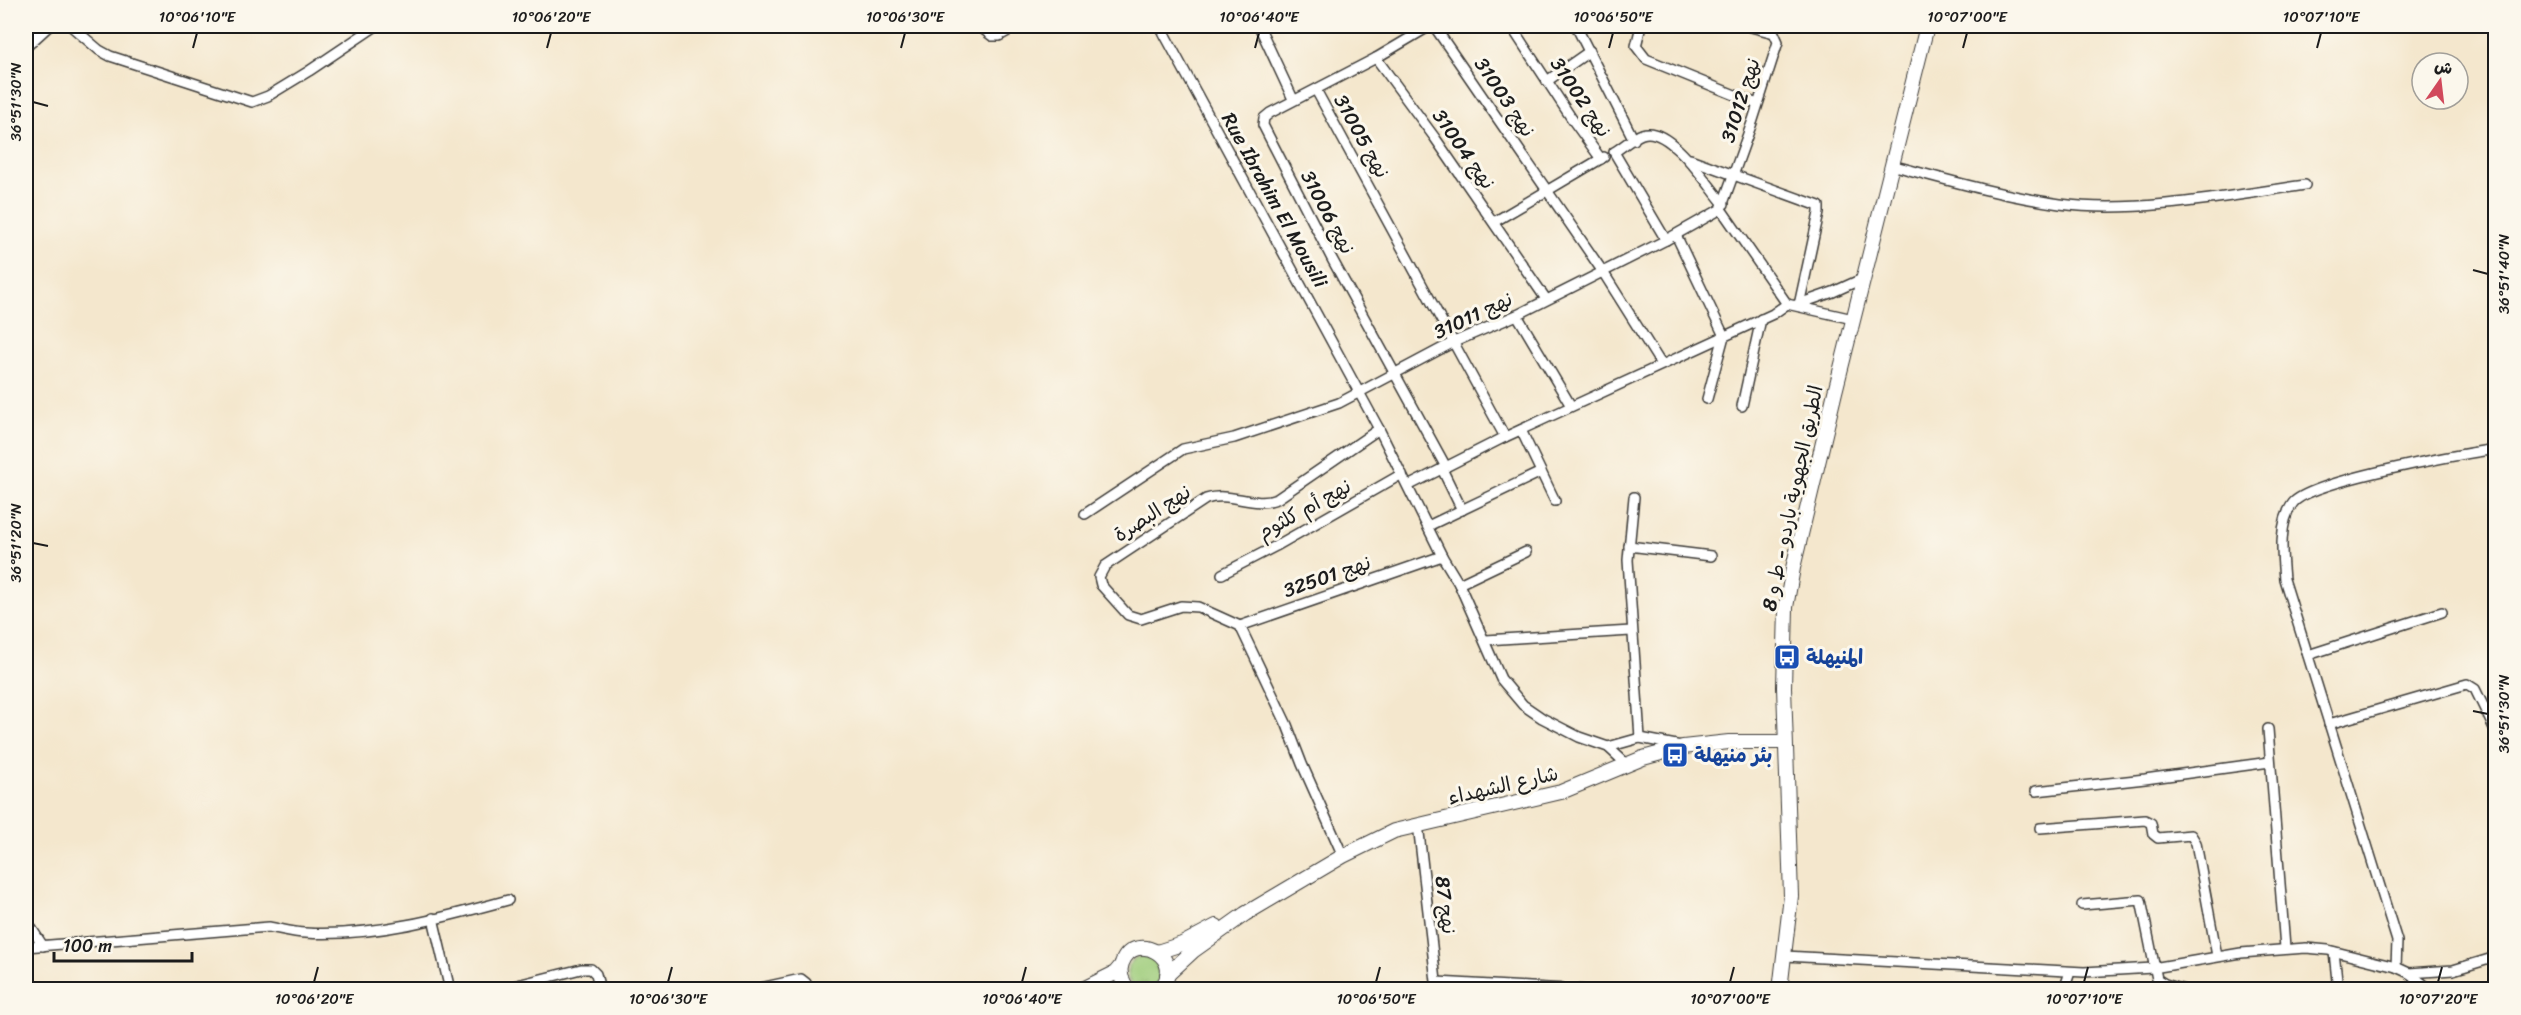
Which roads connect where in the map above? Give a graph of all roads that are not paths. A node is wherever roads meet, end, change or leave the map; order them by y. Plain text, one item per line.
1 (33, 26) edge
2 (49, 26) edge
3 (71, 26) edge
4 (376, 26) edge
5 (979, 26) edge
6 (1017, 26) edge
7 (1160, 26) edge
8 (1259, 26) edge
9 (1430, 26) edge
10 (1434, 26) edge
11 (1576, 26) edge
12 (1641, 26) edge
13 (1747, 26) edge
14 (1927, 26) edge
15 (1516, 27) edge
16 (29, 44) edge
17 (1590, 51) junction
18 (1376, 58) junction
19 (1547, 81) junction
20 (1316, 90) junction
21 (1293, 99) junction
22 (1757, 104) junction
23 (1634, 140) junction
24 (1614, 152) junction
25 (1601, 159) junction
26 (1690, 159) junction
27 (1891, 165) junction
28 (1735, 174) junction
29 (2305, 184) dead end
30 (1546, 190) junction
31 (1723, 206) junction
32 (1494, 222) junction
33 (1676, 235) junction
34 (1666, 240) junction
35 (1603, 272) junction
36 (1864, 278) junction
37 (1546, 299) junction
38 (1792, 305) junction
39 (1517, 315) junction
40 (1761, 319) junction
41 (1853, 319) junction
42 (1724, 336) junction
43 (1454, 342) junction
44 (1660, 364) junction
45 (1396, 372) junction
46 (1358, 391) junction
47 (1707, 399) dead end
48 (1571, 406) junction
49 (1742, 406) dead end
50 (1379, 429) junction
51 (1521, 430) junction
52 (1505, 437) junction
53 (2496, 449) edge
54 (1444, 468) junction
55 (1541, 472) junction
56 (1402, 474) junction
57 (1408, 486) junction
58 (1634, 497) dead end
59 (1555, 501) dead end
60 (1462, 510) junction
61 (1085, 514) dead end
62 (1428, 526) junction
63 (1629, 546) junction
64 (1526, 552) dead end
65 (1442, 556) junction
66 (1711, 556) dead end
67 (1221, 574) dead end
68 (1459, 584) junction
69 (2442, 612) dead end
70 (1240, 626) junction
71 (1631, 631) junction
72 (1486, 640) junction
73 (2308, 655) junction
74 (2330, 724) junction
75 (2268, 729) dead end
76 (2496, 732) edge
77 (1640, 738) junction
78 (1785, 742) junction
79 (1608, 747) junction
80 (1683, 747) junction
81 (2270, 762) junction
82 (1624, 767) junction
83 (2036, 791) dead end
84 (1418, 824) junction
85 (2040, 828) dead end
86 (1343, 856) junction
87 (508, 900) dead end
88 (2082, 905) dead end
89 (1245, 914) junction
90 (434, 918) junction
91 (26, 920) edge
92 (43, 945) junction
93 (26, 947) edge
94 (2285, 948) junction
95 (1157, 952) junction
96 (2334, 952) junction
97 (1785, 956) junction
98 (2217, 956) junction
99 (2495, 958) edge
100 (1120, 967) junction
101 (2396, 967) junction
102 (2153, 968) junction
103 (2070, 972) junction
104 (2409, 973) junction
105 (1167, 975) junction
106 (1437, 986) edge
107 (450, 990) edge
108 (498, 990) edge
109 (600, 990) edge
110 (751, 990) edge
111 (808, 990) edge
112 (1082, 990) edge
113 (1128, 990) edge
114 (1159, 990) edge
115 (1585, 990) edge
116 (1780, 990) edge
117 (2064, 990) edge
118 (2184, 990) edge
119 (2338, 990) edge
120 (2431, 990) edge

1 - 16 street
2 - 16 street
3 - 4 street
5 - 6 street
7 - 46 street, Rue Ibrahim El Mousili
8 - 21 street
9 - 18 street, نهج 31005
10 - 30 street, نهج 31003
11 - 17 street
12 - 22 street
13 - 22 street, نهج 31012
14 - 27 main road, الطريق الجهوية باردو - ط و 8
15 - 19 street, نهج 31002
17 - 19 street
17 - 23 street
18 - 20 street, نهج 31005
18 - 32 street, نهج 31004
19 - 25 street, نهج 31002
20 - 21 street, نهج 31006
20 - 43 street, نهج 31005
21 - 45 street, نهج 31006
22 - 28 street, نهج 31012
23 - 24 street
23 - 26 street
24 - 25 street
24 - 34 street
25 - 30 street
26 - 28 street
26 - 31 street
27 - 29 street
27 - 36 main road, الطريق الجهوية باردو - ط و 8
28 - 31 street, نهج 31012
28 - 38 street
30 - 32 street
30 - 35 street, نهج 31003
31 - 33 street, نهج 31011
31 - 38 street
32 - 37 street, نهج 31004
33 - 34 street, نهج 31011
33 - 42 street
34 - 35 street, نهج 31011
35 - 37 street, نهج 31011
35 - 44 street, نهج 31003
36 - 38 street
36 - 41 main road, الطريق الجهوية باردو - ط و 8
37 - 39 street, نهج 31011
38 - 40 street
38 - 41 street
39 - 43 street, نهج 31011
39 - 48 street
40 - 42 street
40 - 49 street
41 - 78 main road, الطريق الجهوية باردو - ط و 8
42 - 44 street
42 - 47 street
43 - 45 street, نهج 31011
43 - 52 street, نهج 31005
44 - 48 street
45 - 46 street, نهج 31011
45 - 54 street
46 - 50 street, Rue Ibrahim El Mousili
46 - 61 street, نهج 31011
48 - 51 street
50 - 56 street, Rue Ibrahim El Mousili
50 - 70 street, نهج البصرة
51 - 52 street
51 - 55 street
52 - 54 street
53 - 73 street
54 - 57 street
54 - 60 street
55 - 59 street
55 - 60 street
56 - 57 street, Rue Ibrahim El Mousili
56 - 67 street, نهج أم كلثوم
57 - 62 street, Rue Ibrahim El Mousili
58 - 63 street
60 - 62 street
62 - 65 street, Rue Ibrahim El Mousili
63 - 66 street
63 - 71 street
64 - 68 street
65 - 68 street, Rue Ibrahim El Mousili
65 - 70 street, نهج 32501
68 - 72 street, Rue Ibrahim El Mousili
69 - 73 street
70 - 86 street
71 - 72 street
71 - 77 street
72 - 79 street, Rue Ibrahim El Mousili
73 - 74 street
74 - 76 street
74 - 101 street
75 - 81 street
77 - 79 street
77 - 80 street
78 - 80 main road, شارع الشهداء
78 - 97 main road, الطريق الجهوية باردو - ط و 8
79 - 82 street
80 - 82 main road, شارع الشهداء
81 - 83 street
81 - 94 street
82 - 84 main road, شارع الشهداء
84 - 86 main road, شارع الشهداء
84 - 106 street, نهج 87
85 - 98 street
86 - 89 main road, شارع الشهداء
87 - 90 street
88 - 102 street
89 - 95 main road
89 - 105 main road
90 - 92 street
90 - 107 street
91 - 92 street
92 - 93 street
94 - 96 street
94 - 98 street
95 - 100 main road
95 - 105 main road
96 - 101 street
96 - 119 street
97 - 103 street
97 - 116 main road, الطريق الجهوية باردو - ط و 8
98 - 102 street
99 - 104 street
100 - 112 main road
100 - 113 main road
101 - 104 street
102 - 103 street
102 - 118 street
103 - 117 street
104 - 120 street
105 - 114 main road
106 - 115 street
108 - 109 street
110 - 111 street

